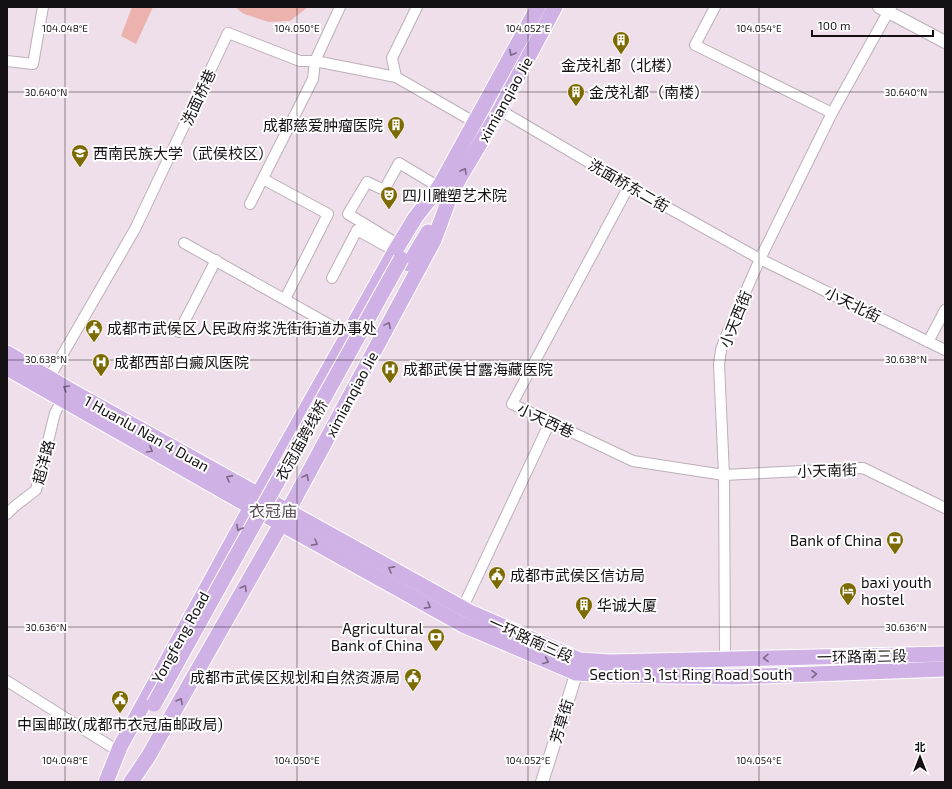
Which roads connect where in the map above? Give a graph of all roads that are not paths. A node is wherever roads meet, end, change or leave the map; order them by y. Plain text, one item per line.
1 (43, 7) edge
2 (340, 7) edge
3 (417, 7) edge
4 (538, 7) edge
5 (555, 7) edge
6 (715, 7) edge
7 (886, 9) edge
8 (945, 42) edge
9 (7, 61) edge
10 (315, 61) junction
11 (396, 77) junction
12 (500, 110) junction
13 (832, 113) junction
14 (474, 122) junction
15 (263, 179) junction
16 (629, 186) junction
17 (446, 188) junction
18 (250, 204) dead end
19 (184, 242) dead end
20 (401, 255) junction
21 (760, 259) junction
22 (216, 260) junction
23 (332, 278) dead end
24 (285, 299) junction
25 (945, 310) edge
26 (179, 332) dead end
27 (348, 335) junction
28 (928, 342) junction
29 (945, 350) edge
30 (7, 354) edge
31 (7, 368) edge
32 (49, 378) junction
33 (62, 400) junction
34 (550, 422) junction
35 (724, 475) junction
36 (254, 501) junction
37 (945, 508) edge
38 (7, 514) edge
39 (284, 517) junction
40 (463, 607) dead end
41 (945, 654) edge
42 (725, 659) junction
43 (578, 667) junction
44 (945, 669) edge
45 (7, 681) edge
46 (160, 704) junction
47 (118, 751) junction
48 (106, 782) edge
49 (110, 782) edge
50 (127, 782) edge
51 (131, 782) edge
52 (542, 782) edge

1 - 9 street
2 - 10 street
3 - 11 street
4 -> 14 main road, ximianqiao Jie
5 - 12 main road, ximianqiao Jie
6 - 13 street
7 - 8 street
7 - 13 street, 小天西街
10 - 11 street
10 - 15 street
10 - 32 street, 洗面桥巷
11 - 14 street
12 - 16 street, 洗面桥东二街
17 -> 12 main road, ximianqiao Jie
13 - 21 street, 小天西街
14 - 17 main road, ximianqiao Jie
15 - 18 street
15 - 24 street
16 - 21 street, 洗面桥东二街
16 - 34 street, 小天西巷
17 - 20 main road, ximianqiao Jie
17 - 20 street
39 -> 17 main road, ximianqiao Jie
19 - 22 street
20 - 23 street
20 - 27 main road, ximianqiao Jie
20 - 46 main road, 衣冠庙跨线桥, bridge
21 - 28 street, 小天北街
21 - 35 street, 小天西街
22 - 24 street
22 - 26 street
24 - 27 street
25 - 28 street
27 - 36 main road, ximianqiao Jie
28 - 29 street, 小天北街
30 - 32 main road, 1 Huanlu Nan 4 Duan
31 - 33 main road, 1 Huanlu Nan 4 Duan
36 -> 32 main road, 1 Huanlu Nan 4 Duan
33 -> 36 main road, 1 Huanlu Nan 4 Duan
33 - 38 street, 超洋路
34 - 35 street, 小天西巷
34 - 40 street
35 - 37 street, 小天南街
35 - 42 street, 小天西街
36 - 39 main road, 1 Huanlu Nan 4 Duan
36 -> 47 main road, Yongfeng Road
39 - 43 main road, Section 3, 1st Ring Road South
51 -> 39 main road, Yongfeng Road
41 -> 42 main road, 一环路南三段
42 - 43 main road, 一环路南三段
43 -> 44 main road, Section 3, 1st Ring Road South
43 - 52 street, 芳草街
45 - 47 street
46 - 49 main road, Yongfeng Road
46 - 50 main road, Yongfeng Road
47 - 48 main road, Yongfeng Road

